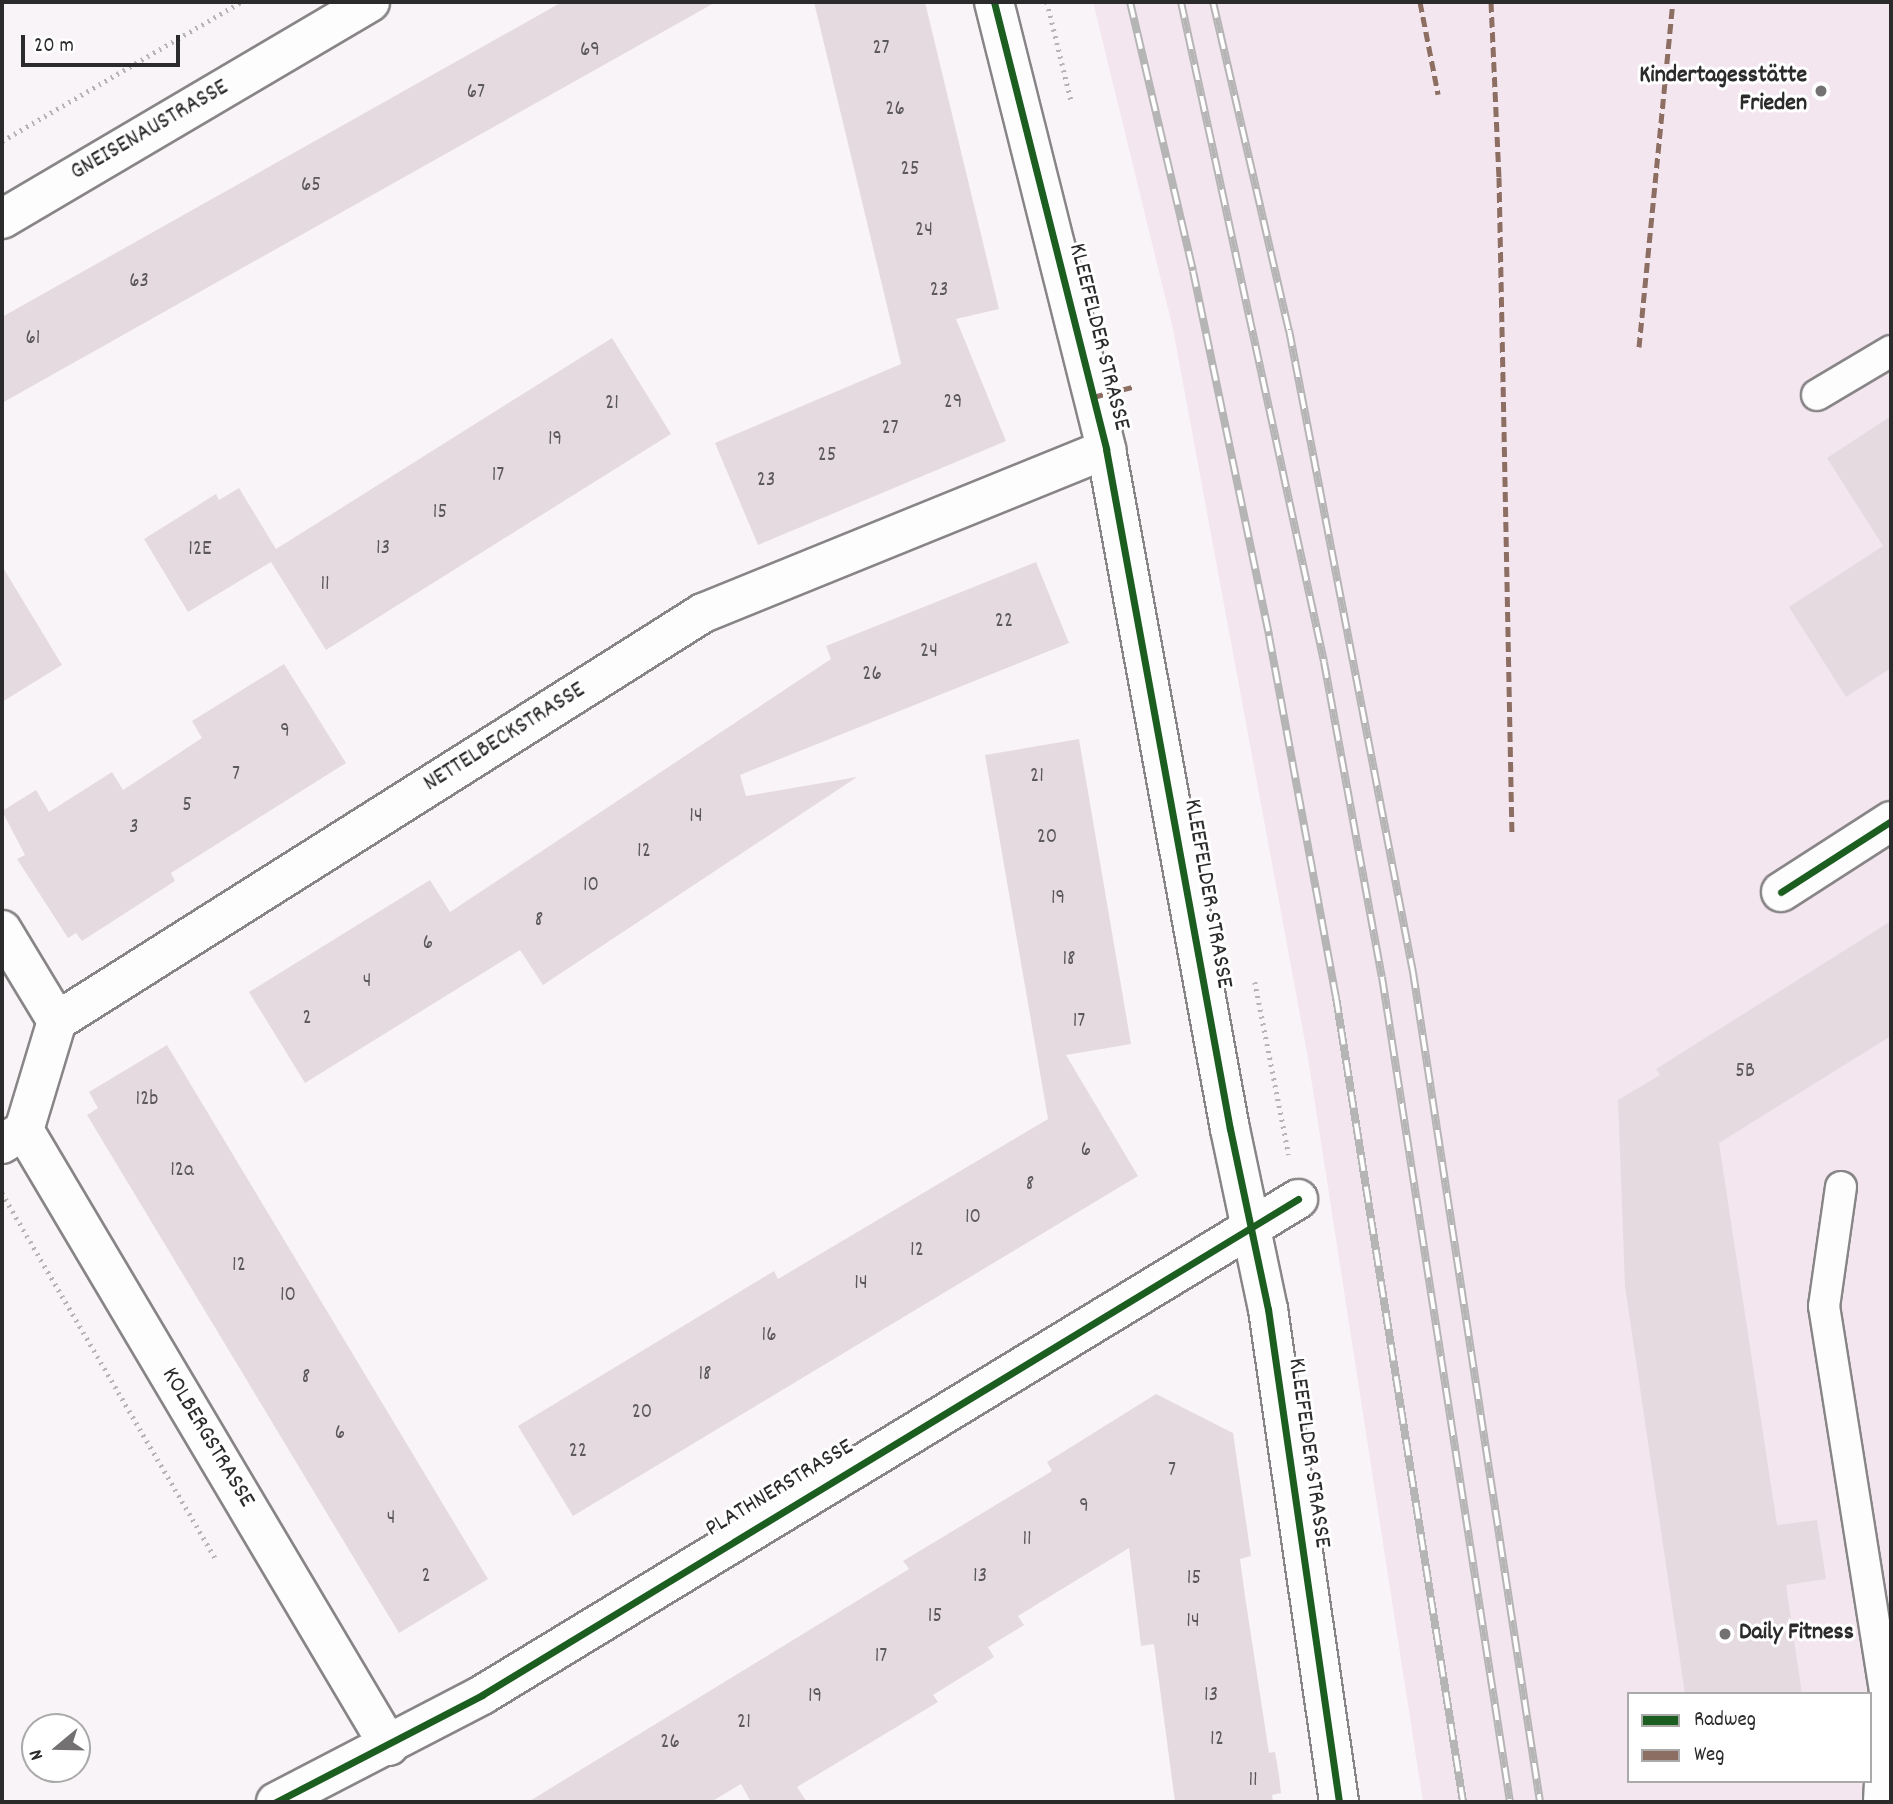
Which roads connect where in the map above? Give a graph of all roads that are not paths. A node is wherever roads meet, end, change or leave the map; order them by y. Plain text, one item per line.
1 (370, 2) edge
2 (994, 2) edge
3 (2, 219) edge
4 (1891, 351) edge
5 (1817, 395) dead end
6 (1106, 449) junction
7 (1891, 821) edge
8 (1781, 892) dead end
9 (2, 930) edge
10 (57, 1021) junction
11 (13, 1137) edge
12 (1841, 1187) dead end
13 (1298, 1199) dead end
14 (1252, 1227) junction
15 (389, 1746) junction
16 (276, 1802) edge
17 (1339, 1802) edge
18 (1878, 1802) edge

1 - 3 street, GNEISENAUSTRASSE
2 - 6 street, KLEEFELDER STRASSE
4 - 5 lane
6 - 10 street, NETTELBECKSTRASSE
6 - 14 street, KLEEFELDER STRASSE
7 - 8 street
9 - 10 street
10 - 11 street
11 - 15 street, KOLBERGSTRASSE
12 - 18 lane
13 - 14 street, PLATHNERSTRASSE
14 - 15 street, PLATHNERSTRASSE
14 - 17 street, KLEEFELDER STRASSE
15 - 16 street, PLATHNERSTRASSE

